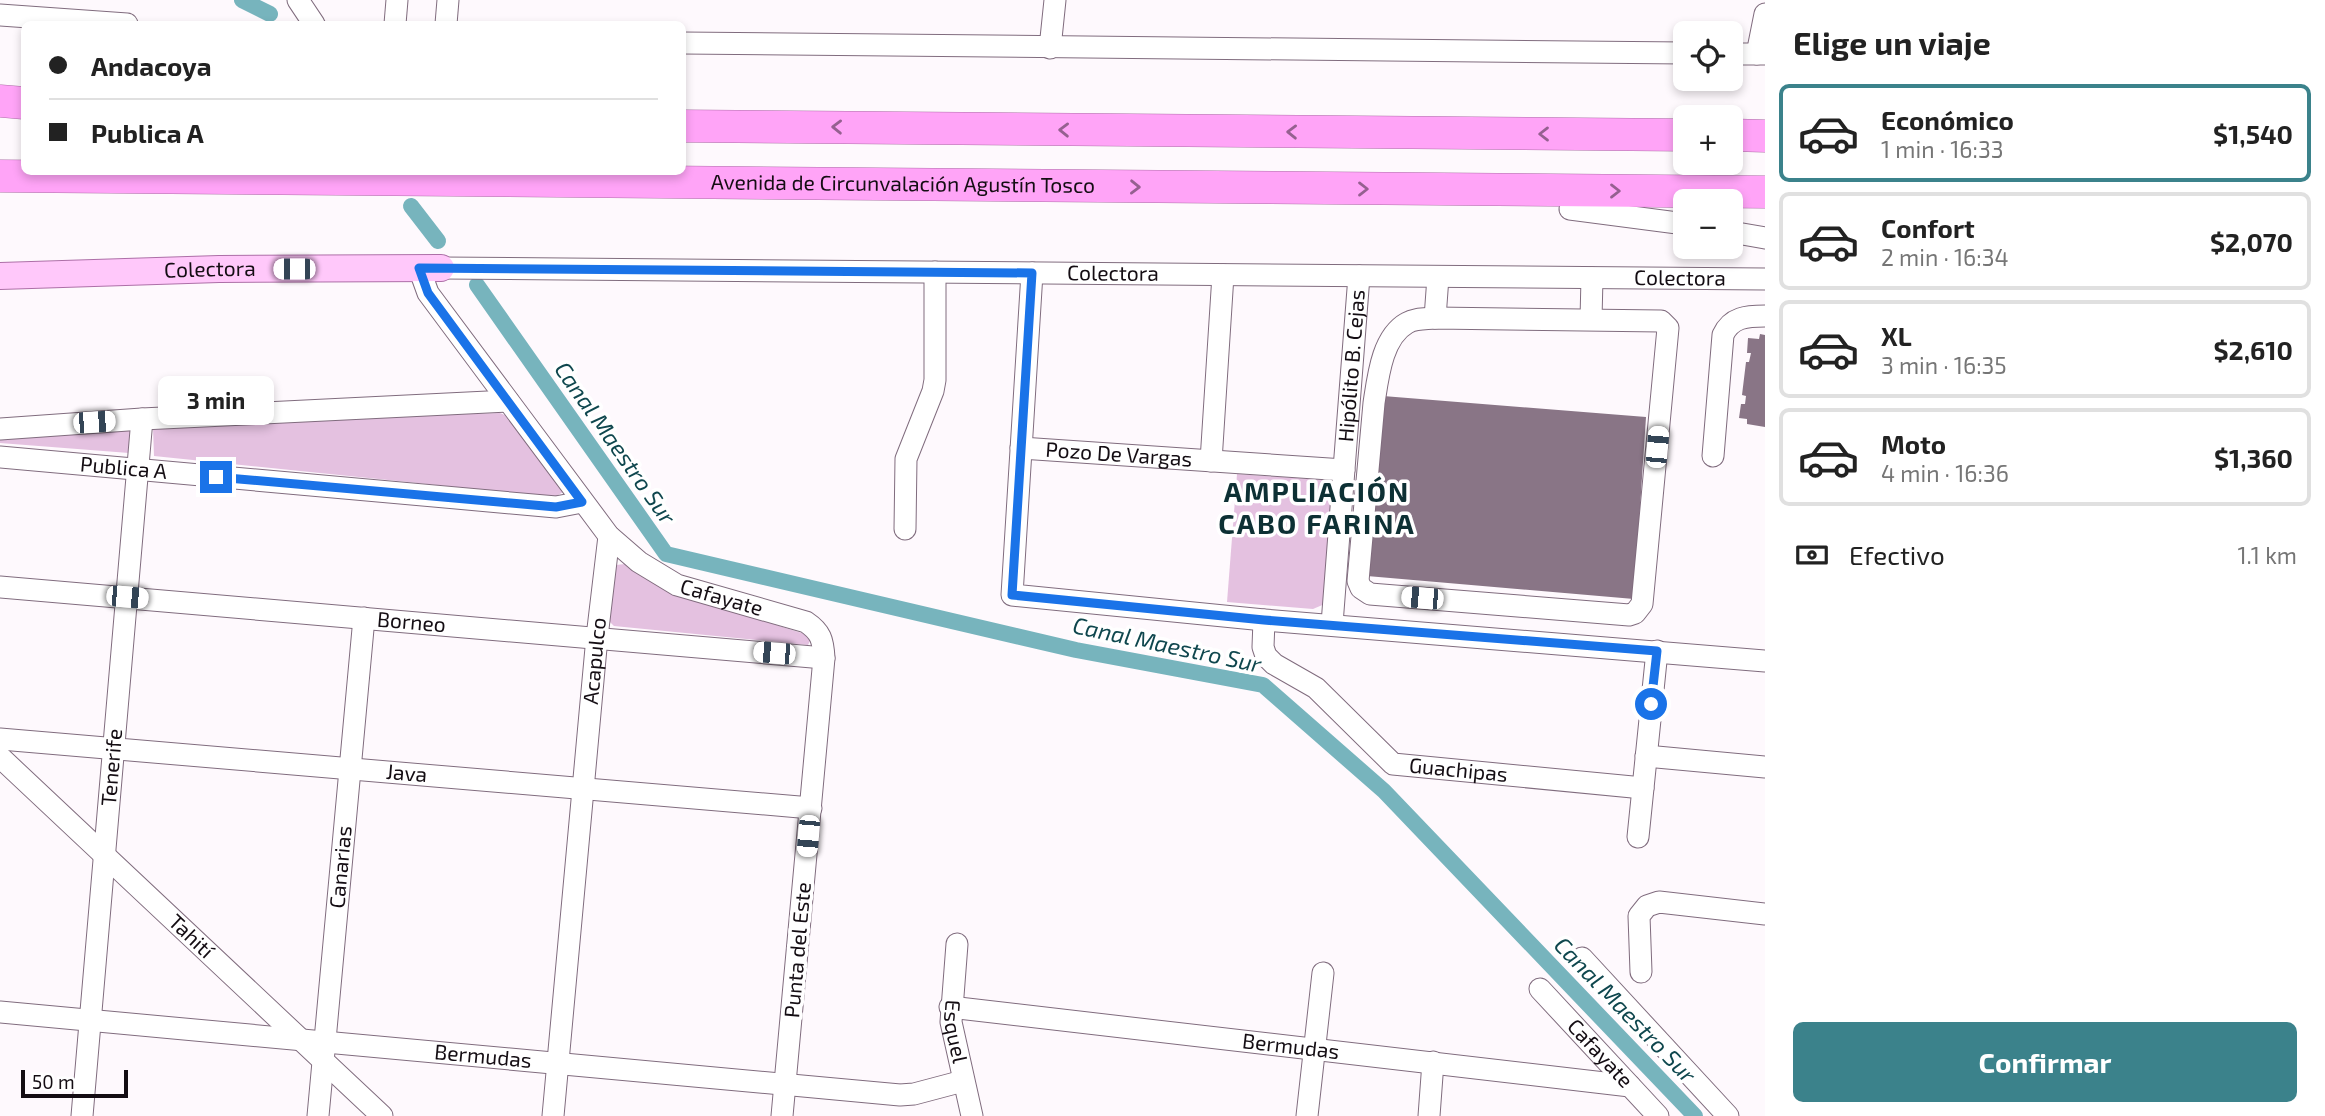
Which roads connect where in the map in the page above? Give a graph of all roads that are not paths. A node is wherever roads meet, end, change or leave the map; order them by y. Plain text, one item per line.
1 (298, 0) edge
2 (397, 0) edge
3 (449, 0) edge
4 (1055, 0) edge
5 (1765, 14) edge
6 (0, 15) edge
7 (85, 21) edge
8 (312, 21) edge
9 (395, 21) edge
10 (446, 21) edge
11 (686, 43) edge
12 (1050, 48) junction
13 (1673, 53) edge
14 (1743, 54) edge
15 (1761, 54) edge
16 (0, 101) edge
17 (21, 103) edge
18 (1743, 119) edge
19 (1765, 119) edge
20 (0, 120) edge
21 (21, 120) edge
22 (1673, 123) edge
23 (686, 126) edge
24 (1586, 134) junction
25 (1673, 135) edge
26 (1743, 135) edge
27 (1765, 136) edge
28 (0, 176) edge
29 (256, 178) junction
30 (1765, 192) edge
31 (0, 194) edge
32 (1570, 209) dead end
33 (1673, 222) edge
34 (1743, 234) edge
35 (1765, 238) edge
36 (430, 268) junction
37 (935, 272) junction
38 (1032, 273) junction
39 (1223, 275) junction
40 (0, 276) edge
41 (1359, 276) junction
42 (1438, 277) junction
43 (1592, 278) junction
44 (1765, 279) edge
45 (1765, 316) edge
46 (1434, 318) junction
47 (1591, 319) junction
48 (508, 401) junction
49 (142, 419) junction
50 (0, 429) edge
51 (1021, 448) junction
52 (1713, 456) dead end
53 (0, 457) edge
54 (1211, 461) junction
55 (137, 470) junction
56 (1344, 470) junction
57 (582, 502) junction
58 (905, 529) dead end
59 (609, 536) junction
60 (0, 587) edge
61 (127, 597) junction
62 (364, 618) junction
63 (1264, 620) junction
64 (1332, 624) junction
65 (597, 637) junction
66 (1657, 651) junction
67 (824, 657) junction
68 (1765, 661) edge
69 (0, 739) edge
70 (114, 750) junction
71 (1646, 756) junction
72 (0, 757) edge
73 (1765, 767) edge
74 (350, 770) junction
75 (1643, 788) junction
76 (583, 789) junction
77 (811, 808) junction
78 (1638, 837) dead end
79 (104, 856) junction
80 (1765, 914) edge
81 (957, 944) dead end
82 (1582, 958) dead end
83 (1641, 972) dead end
84 (1323, 973) dead end
85 (1540, 989) dead end
86 (950, 1007) junction
87 (0, 1012) edge
88 (90, 1020) junction
89 (303, 1040) junction
90 (1316, 1049) junction
91 (324, 1051) junction
92 (1433, 1062) junction
93 (558, 1063) junction
94 (963, 1081) junction
95 (785, 1084) junction
96 (1630, 1086) junction
97 (82, 1116) edge
98 (318, 1116) edge
99 (382, 1116) edge
100 (553, 1116) edge
101 (782, 1116) edge
102 (972, 1116) edge
103 (1307, 1116) edge
104 (1429, 1116) edge
105 (1658, 1116) edge
106 (1728, 1116) edge

1 - 8 street
2 - 9 street
3 - 10 street
4 - 12 street
5 - 15 street
6 - 7 street
11 - 12 street
12 - 13 street
14 - 15 street
16 - 17 highway
18 - 19 highway
20 - 21 highway
22 - 24 highway
24 -> 23 highway
24 - 25 highway
26 - 27 highway
28 - 29 highway, Avenida de Circunvalación Agustín Tosco
29 -> 30 highway, Avenida de Circunvalación Agustín Tosco
29 - 31 highway
32 - 33 street
34 - 35 street
36 - 37 street, Colectora
36 - 40 main road, Colectora
36 - 48 street
37 - 38 street, Colectora
37 - 58 street
38 - 39 street, Colectora
38 - 51 street
39 - 41 street, Colectora
39 - 54 street
41 - 42 street, Colectora
41 - 56 street, Hipólito B. Cejas
42 - 43 street, Colectora
42 - 46 street
43 - 44 street, Colectora
43 - 47 street
45 - 52 street
46 - 47 street
46 - 47 street
48 - 49 street, Publica A
48 - 57 street
49 - 50 street, Publica A
49 - 55 street, Tenerife
51 - 54 street, Pozo De Vargas
51 - 63 street
53 - 55 street, Publica A
54 - 56 street, Pozo De Vargas
55 - 57 street, Publica A
55 - 61 street, Tenerife
56 - 64 street, Hipólito B. Cejas
57 - 59 street
59 - 65 street, Acapulco
59 - 67 street, Cafayate
60 - 61 street, Borneo
61 - 62 street, Borneo
61 - 70 street, Tenerife
62 - 65 street, Borneo
62 - 74 street, Canarias
63 - 64 street
63 - 75 street, Guachipas
64 - 66 street
65 - 67 street, Borneo
65 - 76 street, Acapulco
66 - 68 street
66 - 71 street
67 - 77 street, Punta del Este
69 - 70 street, Java
70 - 74 street, Java
70 - 79 street, Tenerife
71 - 73 street
71 - 75 street
72 - 79 street, Tahití
74 - 76 street, Java
74 - 91 street, Canarias
75 - 78 street
76 - 77 street, Java
76 - 93 street, Acapulco
77 - 95 street, Punta del Este
79 - 88 street, Tenerife
79 - 89 street, Tahití
80 - 83 street
81 - 86 street, Esquel
82 - 106 street
84 - 90 street
85 - 96 street, Cafayate
86 - 90 street, Bermudas
86 - 94 street, Esquel
87 - 88 street, Bermudas
88 - 89 street, Bermudas
88 - 97 street, Tenerife
89 - 91 street, Bermudas
90 - 92 street, Bermudas
90 - 103 street
91 - 93 street, Bermudas
91 - 98 street, Canarias
91 - 99 street
92 - 96 street, Bermudas
92 - 104 street
93 - 95 street, Bermudas
93 - 100 street, Acapulco
94 - 95 street, Bermudas
94 - 102 street, Esquel
95 - 101 street, Punta del Este
96 - 105 street, Cafayate

